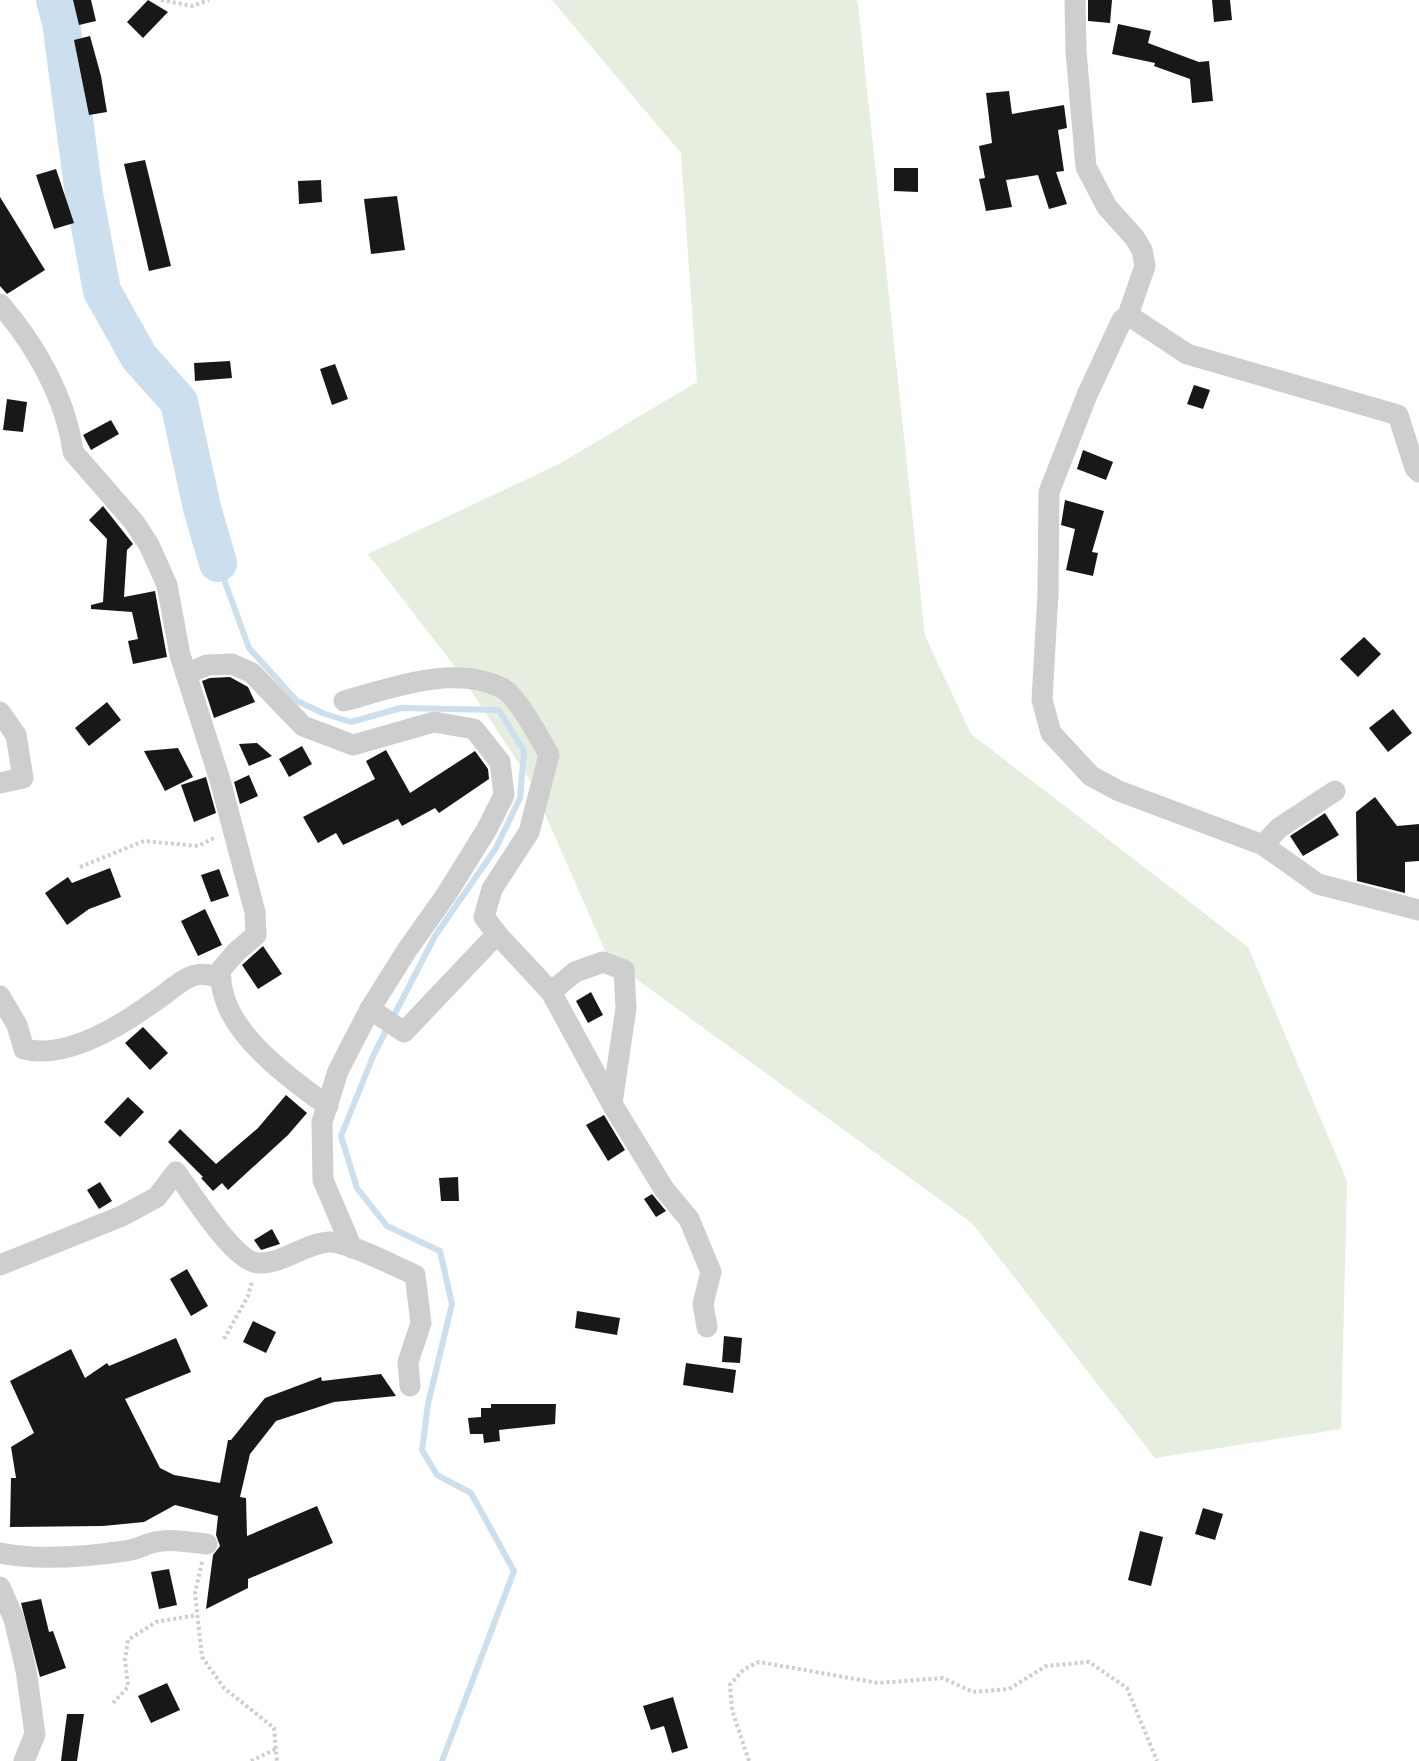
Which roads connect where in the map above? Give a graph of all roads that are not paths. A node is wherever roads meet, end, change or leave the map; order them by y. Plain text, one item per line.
1 (1075, 0) edge
2 (0, 304) edge
3 (1128, 315) junction
4 (1419, 472) edge
5 (186, 674) junction
6 (344, 701) dead end
7 (0, 712) edge
8 (0, 783) edge
9 (1335, 791) dead end
10 (1263, 845) junction
11 (1419, 910) edge
12 (497, 934) junction
13 (221, 978) junction
14 (551, 992) junction
15 (0, 996) edge
16 (370, 1009) junction
17 (612, 1104) junction
18 (328, 1106) junction
19 (352, 1248) junction
20 (0, 1265) edge
21 (707, 1327) dead end
22 (410, 1386) dead end
23 (207, 1544) road end
24 (0, 1553) edge
25 (0, 1587) edge
26 (24, 1761) edge

1 - 3 street
2 - 5 street
3 - 4 street
3 - 10 street
5 - 13 street
5 - 16 street
6 - 12 street
7 - 8 street
9 - 10 street
10 - 11 street
12 - 14 street
12 - 16 street
13 - 15 street
13 - 18 street
14 - 17 street
14 - 17 street
16 - 18 street
17 - 21 street
18 - 19 street
19 - 20 street
19 - 22 street
23 - 24 street
25 - 26 street

